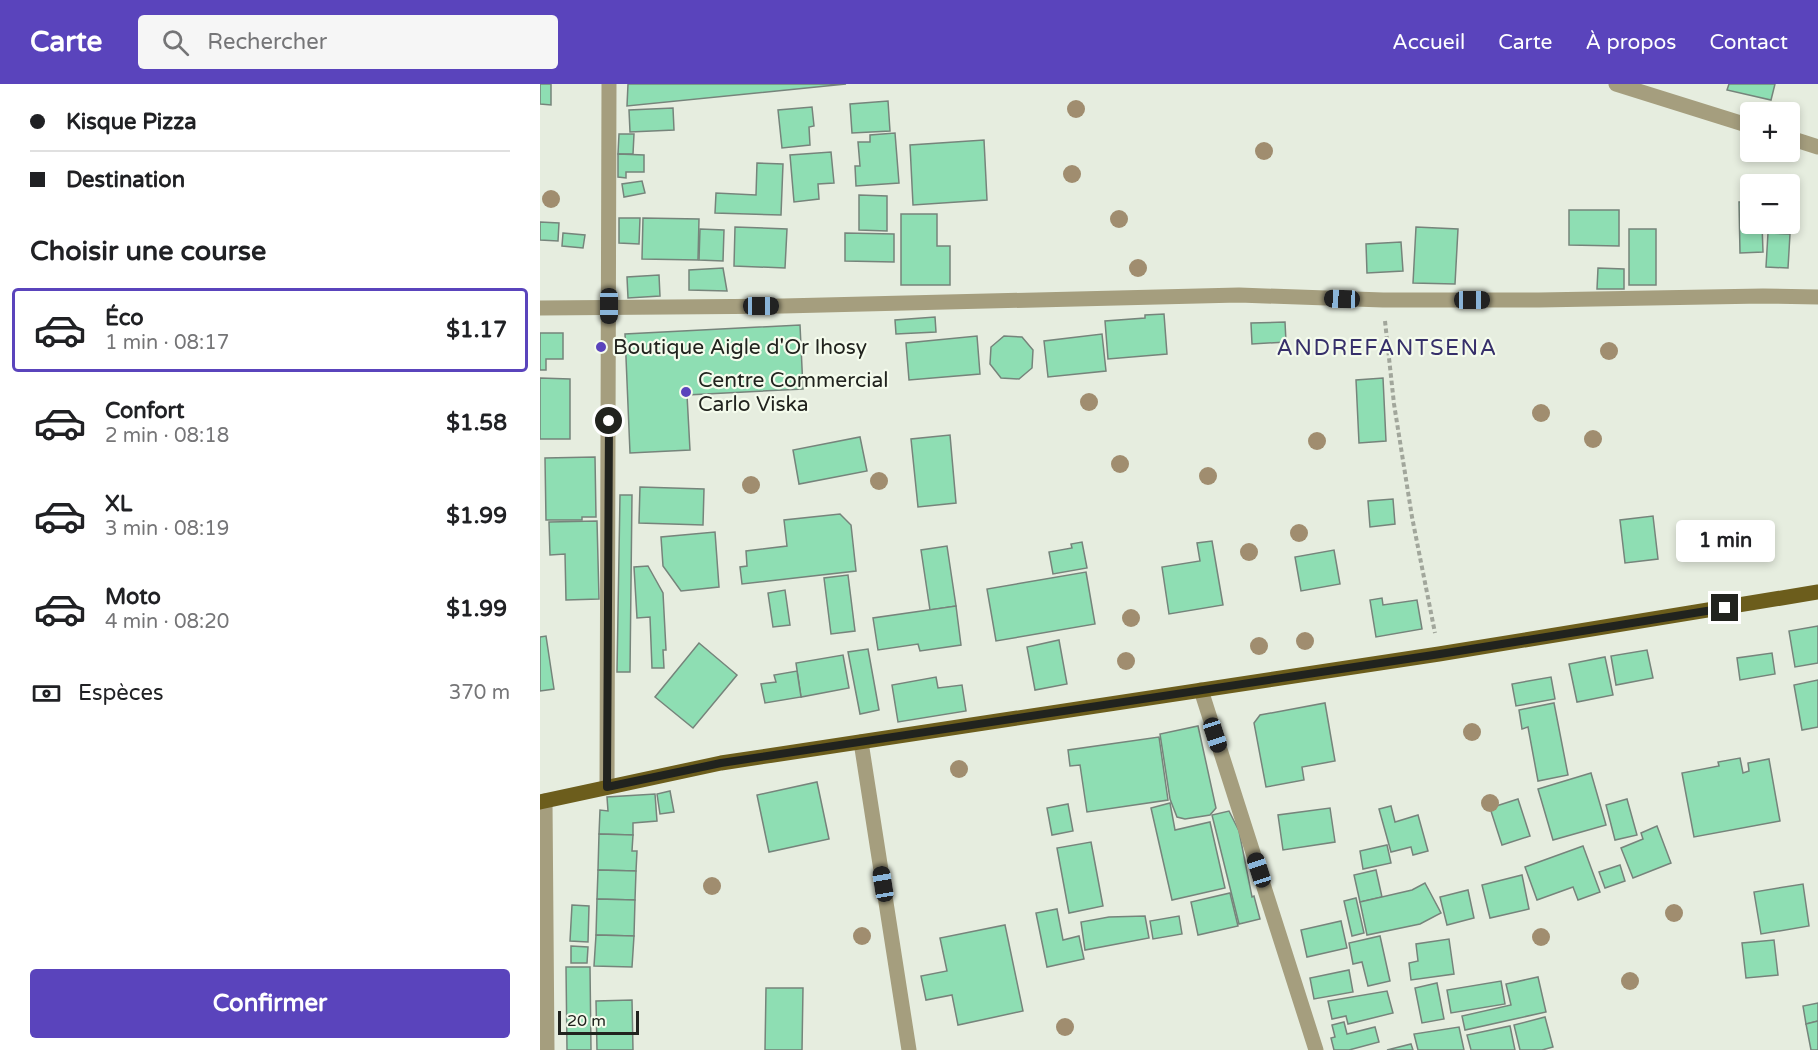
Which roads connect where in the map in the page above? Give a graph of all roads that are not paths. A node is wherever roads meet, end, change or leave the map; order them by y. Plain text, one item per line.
1 (609, 84) edge
2 (1616, 84) edge
3 (1740, 123) edge
4 (1800, 141) edge
5 (1818, 147) edge
6 (1818, 297) edge
7 (609, 306) junction
8 (540, 308) edge
9 (1818, 592) edge
10 (1201, 690) junction
11 (861, 742) junction
12 (607, 787) junction
13 (543, 801) edge
14 (547, 1050) edge
15 (909, 1050) edge
16 (1316, 1050) edge

1 - 7 street
2 - 3 street
4 - 5 street
6 - 7 street
7 - 8 street
7 - 12 street
9 - 10 main road
10 - 11 main road
10 - 16 street
11 - 12 main road
11 - 15 street
12 - 13 main road
13 - 14 street

